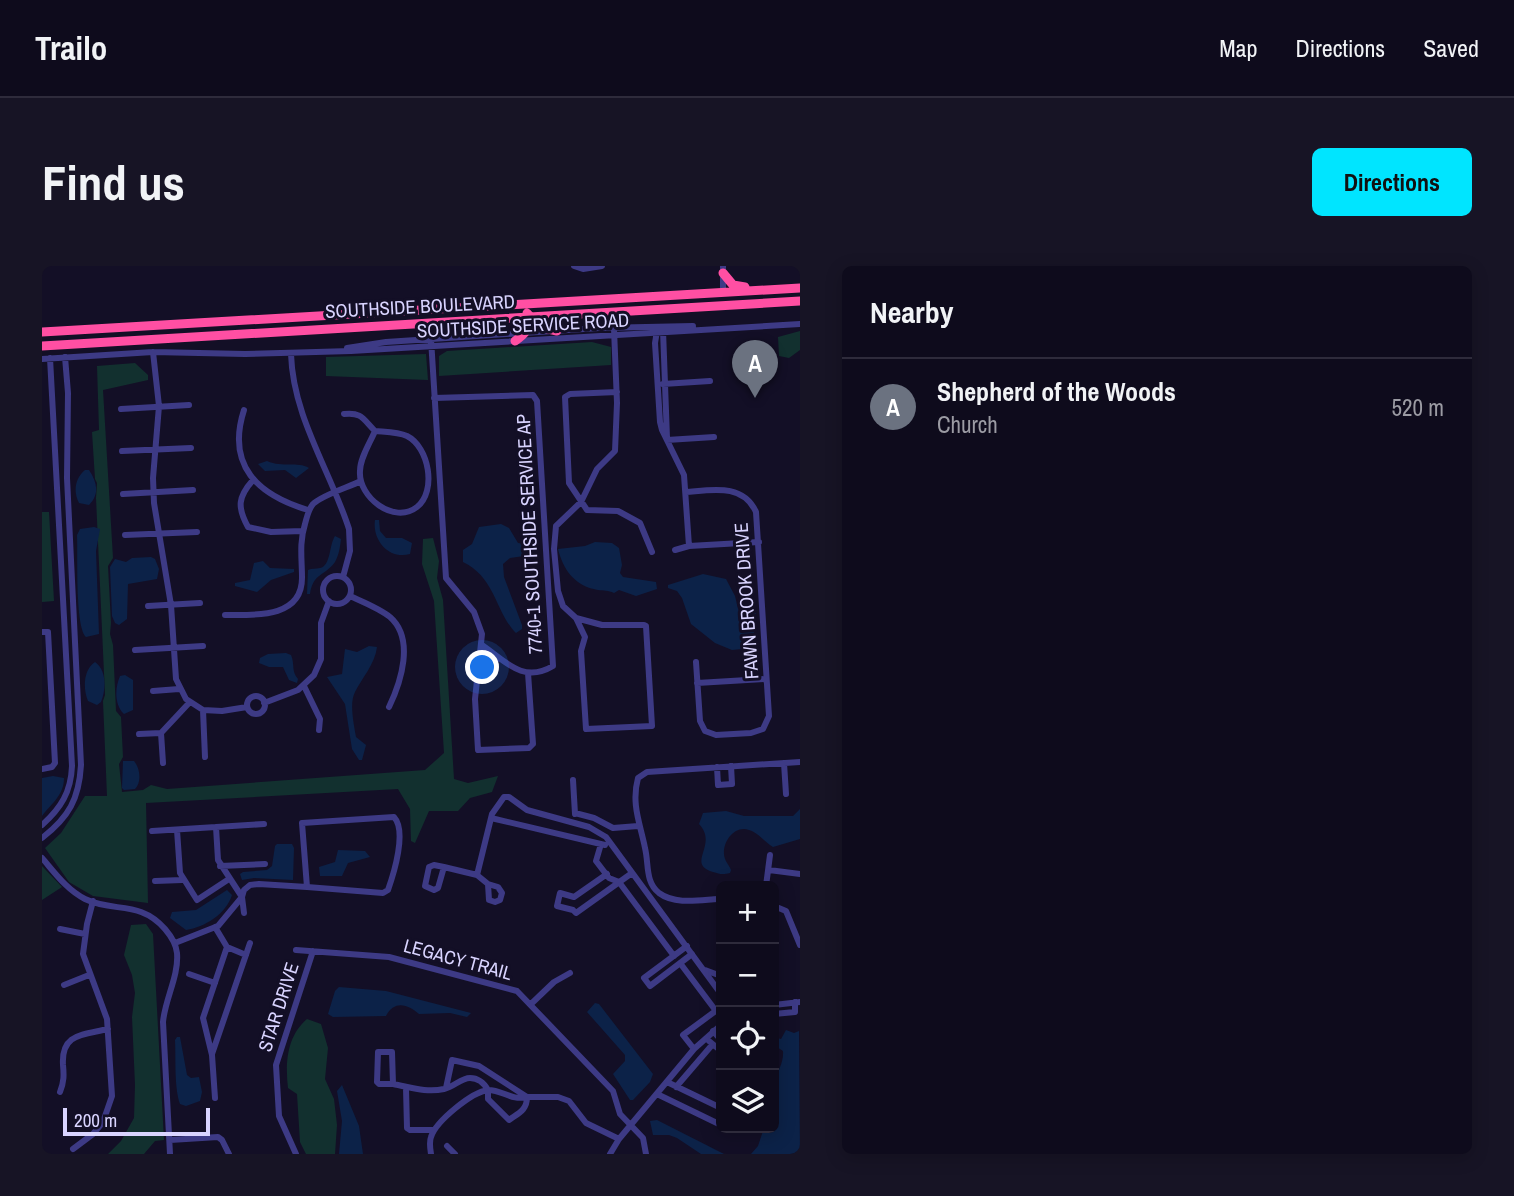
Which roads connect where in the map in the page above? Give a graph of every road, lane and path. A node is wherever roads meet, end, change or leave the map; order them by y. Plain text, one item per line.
1 (573, 266) edge
2 (602, 266) edge
3 (723, 270) edge
4 (800, 288) edge
5 (760, 290) junction
6 (723, 293) junction
7 (800, 301) edge
8 (519, 305) junction
9 (698, 307) junction
10 (529, 317) junction
11 (800, 324) edge
12 (660, 329) junction
13 (70, 330) junction
14 (557, 331) junction
15 (42, 332) edge
16 (614, 332) junction
17 (526, 334) junction
18 (515, 341) junction
19 (431, 343) junction
20 (70, 345) junction
21 (42, 346) edge
22 (153, 352) junction
23 (291, 354) junction
24 (65, 357) junction
25 (46, 358) edge
26 (710, 381) dead end
27 (658, 384) junction
28 (666, 384) junction
29 (617, 392) junction
30 (434, 398) junction
31 (189, 405) dead end
32 (159, 406) junction
33 (121, 409) dead end
34 (244, 410) dead end
35 (344, 414) dead end
36 (375, 431) junction
37 (714, 437) dead end
38 (667, 440) junction
39 (191, 447) dead end
40 (156, 449) junction
41 (122, 451) dead end
42 (253, 480) junction
43 (361, 481) junction
44 (193, 489) dead end
45 (153, 492) junction
46 (686, 492) junction
47 (335, 493) junction
48 (123, 494) dead end
49 (581, 502) junction
50 (309, 510) junction
51 (197, 531) dead end
52 (303, 531) junction
53 (159, 533) junction
54 (125, 535) dead end
55 (759, 542) junction
56 (689, 546) junction
57 (675, 550) dead end
58 (652, 552) dead end
59 (342, 577) junction
60 (350, 596) junction
61 (329, 601) junction
62 (200, 603) dead end
63 (171, 605) junction
64 (148, 606) dead end
65 (225, 615) dead end
66 (576, 618) junction
67 (42, 632) edge
68 (74, 638) junction
69 (65, 639) junction
70 (47, 645) edge
71 (482, 645) junction
72 (203, 646) dead end
73 (174, 648) junction
74 (135, 650) dead end
75 (498, 659) junction
76 (696, 662) dead end
77 (480, 665) junction
78 (528, 673) junction
79 (766, 679) junction
80 (697, 683) junction
81 (304, 686) junction
82 (179, 689) junction
83 (153, 691) dead end
84 (189, 702) junction
85 (264, 703) junction
86 (247, 707) junction
87 (389, 707) dead end
88 (203, 710) junction
89 (319, 730) dead end
90 (161, 733) junction
91 (139, 734) dead end
92 (205, 757) dead end
93 (800, 762) edge
94 (163, 763) dead end
95 (784, 763) junction
96 (81, 765) junction
97 (72, 766) junction
98 (731, 766) junction
99 (717, 767) junction
100 (42, 769) edge
101 (573, 780) dead end
102 (786, 794) dead end
103 (575, 813) junction
104 (491, 818) junction
105 (574, 823) junction
106 (264, 824) dead end
107 (42, 825) edge
108 (638, 826) junction
109 (216, 827) junction
110 (177, 830) junction
111 (152, 831) dead end
112 (42, 838) edge
113 (601, 844) junction
114 (611, 844) junction
115 (770, 855) dead end
116 (42, 858) edge
117 (265, 864) dead end
118 (220, 866) junction
119 (444, 867) dead end
120 (769, 870) junction
121 (632, 873) junction
122 (800, 873) edge
123 (607, 874) junction
124 (477, 875) junction
125 (229, 879) junction
126 (182, 880) junction
127 (155, 881) dead end
128 (767, 881) edge
129 (619, 882) junction
130 (488, 884) dead end
131 (647, 885) junction
132 (307, 887) junction
133 (242, 897) junction
134 (674, 899) junction
135 (716, 899) edge
136 (93, 901) junction
137 (779, 908) edge
138 (662, 912) junction
139 (244, 913) dead end
140 (215, 927) junction
141 (60, 929) dead end
142 (85, 934) junction
143 (175, 943) junction
144 (250, 943) dead end
145 (800, 945) edge
146 (687, 946) junction
147 (228, 947) junction
148 (296, 950) dead end
149 (313, 951) junction
150 (692, 954) junction
151 (246, 955) junction
152 (674, 956) junction
153 (680, 963) junction
154 (703, 969) junction
155 (570, 973) dead end
156 (189, 974) dead end
157 (716, 974) edge
158 (89, 975) junction
159 (215, 983) junction
160 (64, 985) dead end
161 (716, 987) edge
162 (797, 1002) edge
163 (531, 1004) junction
164 (779, 1004) edge
165 (716, 1007) edge
166 (716, 1010) edge
167 (779, 1014) edge
168 (108, 1029) junction
169 (716, 1029) edge
170 (713, 1031) junction
171 (716, 1034) edge
172 (706, 1037) junction
173 (712, 1045) junction
174 (716, 1048) edge
175 (694, 1049) junction
176 (212, 1055) junction
177 (667, 1082) junction
178 (393, 1084) junction
179 (676, 1087) junction
180 (406, 1088) junction
181 (446, 1088) junction
182 (488, 1090) junction
183 (60, 1092) dead end
184 (657, 1094) junction
185 (527, 1097) junction
186 (215, 1098) dead end
187 (716, 1106) edge
188 (716, 1123) edge
189 (631, 1125) junction
190 (434, 1130) junction
191 (619, 1139) junction
192 (170, 1140) junction
193 (447, 1146) dead end
194 (73, 1149) dead end
195 (170, 1154) edge
196 (229, 1154) edge
197 (296, 1154) edge
198 (431, 1154) edge
199 (455, 1154) edge
200 (610, 1154) edge
201 (646, 1154) edge

1 - 2 street
3 - 5 highway
3 - 6 street
4 - 5 highway, SOUTHSIDE BOULEVARD
5 - 6 highway, SOUTHSIDE BOULEVARD
6 - 8 highway, SOUTHSIDE BOULEVARD
6 - 9 highway
7 - 9 highway, SOUTHSIDE BOULEVARD
8 - 10 highway
8 - 13 highway, SOUTHSIDE BOULEVARD
9 - 10 highway, SOUTHSIDE BOULEVARD
10 - 14 highway
10 - 17 highway
10 - 20 highway, SOUTHSIDE BOULEVARD
11 - 12 street, SOUTHSIDE SERVICE ROAD
12 - 16 street, SOUTHSIDE SERVICE ROAD
12 - 27 street
12 - 28 street
13 - 15 highway, SOUTHSIDE BOULEVARD
13 - 20 highway
14 - 16 street, SOUTHSIDE SERVICE ROAD
14 - 17 street, SOUTHSIDE SERVICE ROAD
16 - 18 street, SOUTHSIDE SERVICE ROAD
16 - 29 street
17 - 18 highway
17 - 19 street, SOUTHSIDE SERVICE ROAD
18 - 19 street, SOUTHSIDE SERVICE ROAD
19 - 23 street, SOUTHSIDE SERVICE ROAD
19 - 30 street
20 - 21 highway, SOUTHSIDE BOULEVARD
22 - 23 street, SOUTHSIDE SERVICE ROAD
22 - 24 street, SOUTHSIDE SERVICE ROAD
22 - 32 street
23 - 47 street
24 - 25 street, SOUTHSIDE SERVICE ROAD
24 - 68 street
25 - 69 street
26 - 28 street
27 - 28 street
27 - 38 street
28 - 38 street
29 - 49 street
29 - 49 street
30 - 71 street
30 - 78 street, 7740-1 SOUTHSIDE SERVICE AP
31 - 32 street
32 - 33 street
32 - 40 street
34 - 42 street
35 - 36 street
36 - 43 street
36 - 43 street
37 - 38 street
38 - 46 street
39 - 40 street
40 - 41 street
40 - 45 street
42 - 50 street
42 - 52 street
43 - 47 street
44 - 45 street
45 - 48 street
45 - 53 street
46 - 55 street, FAWN BROOK DRIVE
46 - 56 street
47 - 50 street
47 - 59 street
49 - 58 street
49 - 66 street
50 - 52 street
51 - 53 street
52 - 65 street
53 - 54 street
53 - 63 street
55 - 56 street
55 - 79 street, FAWN BROOK DRIVE
56 - 57 street
59 - 60 street
59 - 61 street
60 - 61 street
60 - 87 street
61 - 81 street
62 - 63 street
63 - 64 street
63 - 73 street
66 - 66 street
67 - 70 street
68 - 69 street
68 - 96 street
69 - 70 street
69 - 97 street
70 - 100 street
71 - 75 street, 7740-1 SOUTHSIDE SERVICE AP
71 - 77 street
72 - 73 street
73 - 74 street
73 - 82 street
75 - 77 street
75 - 78 street, 7740-1 SOUTHSIDE SERVICE AP
76 - 80 street
77 - 78 street
79 - 80 street
79 - 80 street, FAWN BROOK DRIVE
81 - 85 street
81 - 89 street
82 - 83 street
82 - 84 street
84 - 88 street
84 - 90 street
85 - 86 street
85 - 86 street
86 - 88 street
88 - 92 street
90 - 91 street
90 - 94 street
93 - 95 street
95 - 98 street
95 - 102 street
96 - 97 street
96 - 112 street
97 - 107 street
98 - 99 street
98 - 99 street
99 - 108 street
101 - 103 street
103 - 105 street
103 - 108 street
104 - 105 street
104 - 113 street
104 - 124 street
105 - 114 street
106 - 109 street
108 - 131 street
109 - 110 street
109 - 118 street
110 - 111 street
110 - 126 street
113 - 114 street
113 - 123 street
114 - 121 street
115 - 120 street
116 - 136 street
117 - 118 street
118 - 125 street
119 - 124 street
120 - 122 street
120 - 128 street
121 - 129 street
121 - 131 street
123 - 129 street
123 - 129 street
124 - 130 street
125 - 126 street
125 - 133 street
126 - 127 street
129 - 152 street
131 - 134 street
131 - 138 street
132 - 132 street
132 - 133 street
133 - 139 street
133 - 140 street
134 - 135 street
134 - 138 street
136 - 142 street
136 - 143 street
137 - 145 street
138 - 146 street
140 - 143 street
140 - 147 street
141 - 142 street
142 - 158 street
143 - 192 street
144 - 151 street
146 - 150 street
146 - 152 street
147 - 151 street
147 - 159 street
148 - 149 street, LEGACY TRAIL
149 - 163 street, LEGACY TRAIL
149 - 197 street, STAR DRIVE
150 - 153 street
150 - 154 street
151 - 176 street
152 - 153 street
153 - 165 street
154 - 157 street
154 - 161 street
155 - 163 street
156 - 159 street
158 - 160 street
158 - 168 street
159 - 176 street
162 - 164 street
162 - 167 street
163 - 189 street, LEGACY TRAIL
166 - 175 street
168 - 183 street
168 - 194 street
169 - 170 street
170 - 171 street
170 - 172 street
172 - 173 street
172 - 175 street
173 - 174 street
173 - 179 street
175 - 177 street
176 - 186 street
177 - 179 street
177 - 184 street
178 - 178 street
178 - 180 street
179 - 187 street
180 - 181 street
180 - 190 street
181 - 182 street
181 - 185 street
182 - 185 street
182 - 185 street
182 - 190 street
184 - 188 street
184 - 189 street
185 - 191 street
189 - 191 street
189 - 201 street, LEGACY TRAIL
190 - 198 street
191 - 200 street
192 - 195 street
192 - 196 street
193 - 199 street

